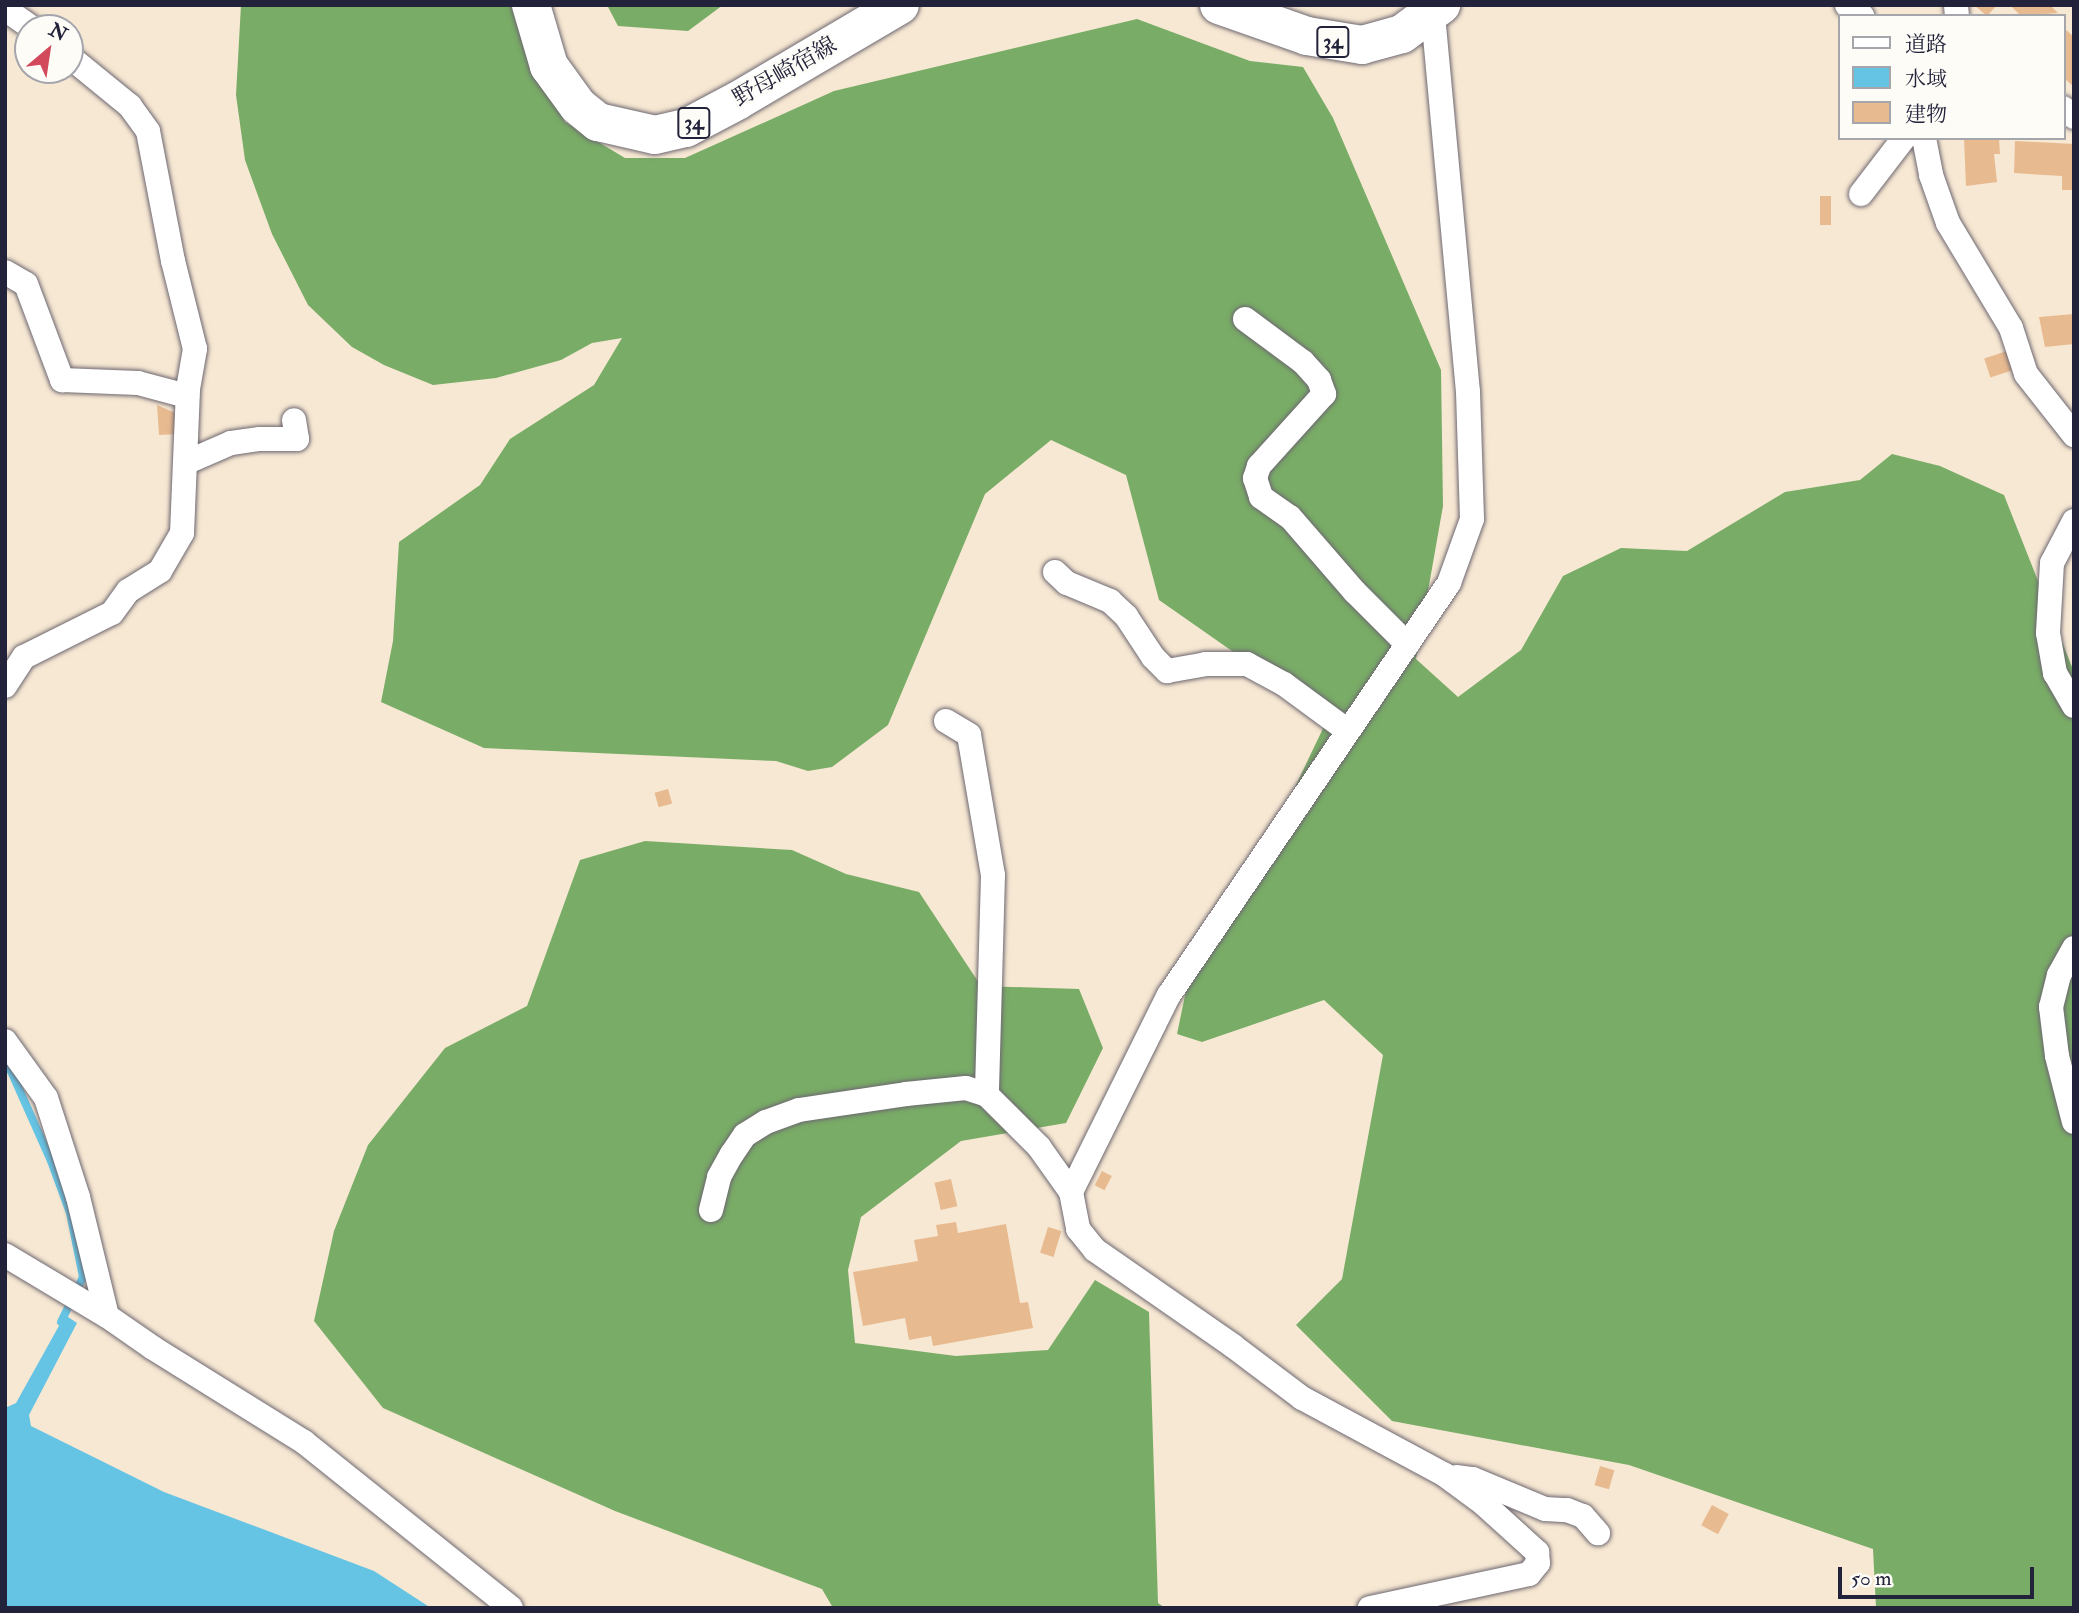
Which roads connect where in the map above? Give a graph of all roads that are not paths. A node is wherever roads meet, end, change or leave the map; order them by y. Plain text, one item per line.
1 (531, 5) edge
2 (900, 5) edge
3 (1219, 5) edge
4 (1437, 10) edge
5 (84, 68) edge
6 (1902, 140) edge
7 (1924, 140) edge
8 (1861, 194) dead end
9 (5, 272) edge
10 (1245, 319) dead end
11 (187, 396) junction
12 (294, 420) dead end
13 (2074, 435) edge
14 (185, 463) junction
15 (2074, 521) edge
16 (1055, 572) dead end
17 (1407, 644) junction
18 (5, 686) edge
19 (2074, 706) edge
20 (946, 721) dead end
21 (1349, 731) junction
22 (2074, 948) edge
23 (5, 1041) edge
24 (986, 1095) junction
25 (2074, 1122) edge
26 (1071, 1192) junction
27 (712, 1210) dead end
28 (5, 1255) edge
29 (107, 1316) junction
30 (1445, 1475) junction
31 (1598, 1533) dead end
32 (1455, 1590) junction
33 (512, 1608) edge
34 (1370, 1608) edge
35 (1479, 1608) edge

1 - 2 main road, 野母崎宿線 / 34
3 - 4 main road, 34
4 - 17 street
5 - 11 street
6 - 8 street
7 - 13 street
9 - 11 street
10 - 17 street
11 - 14 street
12 - 14 street
14 - 18 street
15 - 19 street
16 - 21 street
17 - 21 street
20 - 24 street
21 - 26 street
22 - 25 street
23 - 29 street
24 - 26 street
24 - 27 street
26 - 30 street
28 - 29 street
29 - 33 street
30 - 31 street
30 - 32 street
32 - 34 street
32 - 35 street

